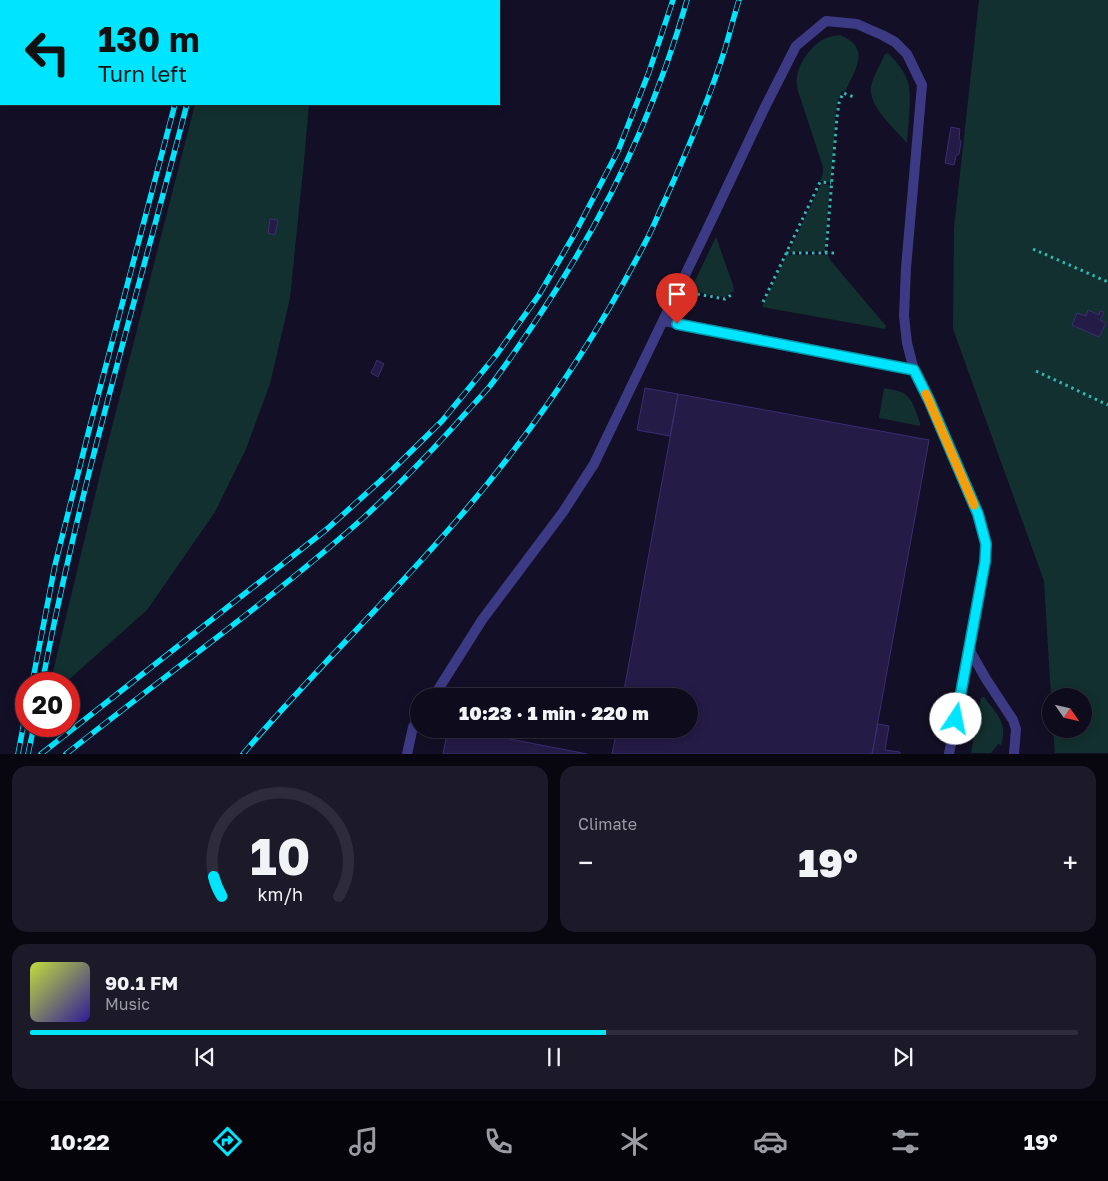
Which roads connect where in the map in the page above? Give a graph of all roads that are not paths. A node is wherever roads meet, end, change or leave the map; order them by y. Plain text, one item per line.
1 (664, 321) junction
2 (914, 370) junction
3 (969, 649) junction
4 (439, 688) edge
5 (411, 738) edge
6 (407, 754) edge
7 (949, 754) edge
8 (1014, 754) edge

1 - 2 lane
1 - 2 lane
1 - 4 lane
2 - 3 lane
3 - 7 lane
3 - 8 lane
5 - 6 lane

